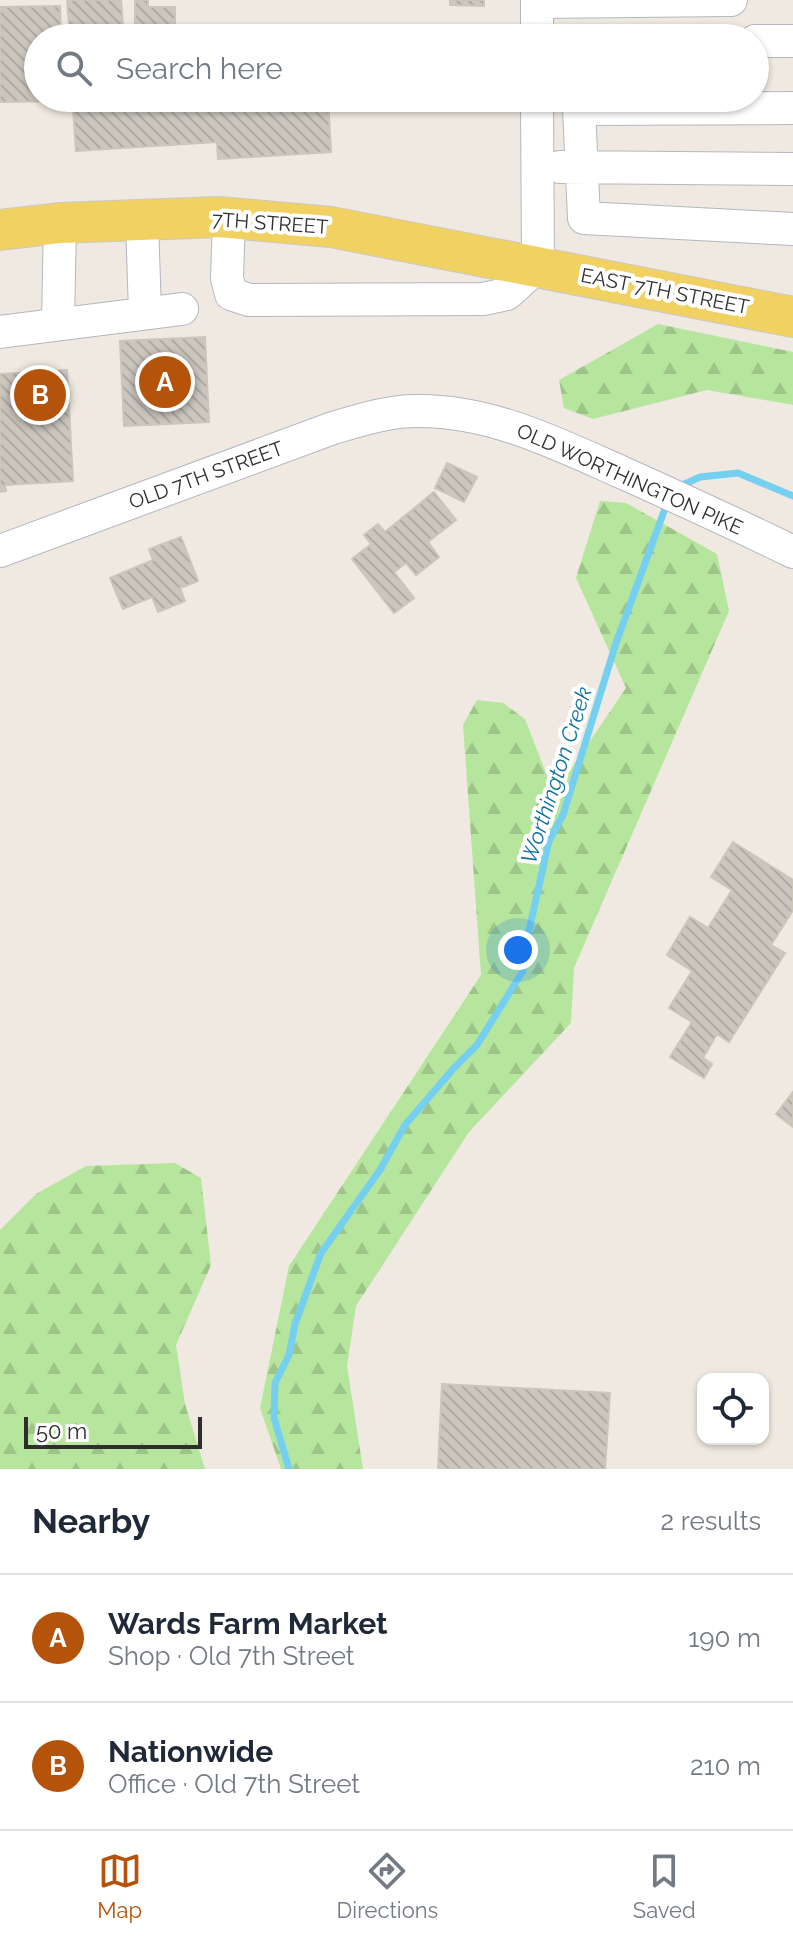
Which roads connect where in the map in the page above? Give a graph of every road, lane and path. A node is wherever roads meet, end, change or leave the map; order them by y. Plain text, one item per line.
1 (731, 0) edge
2 (537, 1) edge
3 (537, 24) edge
4 (769, 41) edge
5 (793, 41) edge
6 (769, 108) edge
7 (793, 108) edge
8 (537, 112) edge
9 (579, 112) edge
10 (537, 167) junction
11 (581, 167) junction
12 (793, 169) edge
13 (229, 218) junction
14 (142, 220) junction
15 (60, 223) junction
16 (793, 229) edge
17 (0, 230) edge
18 (538, 266) junction
19 (182, 309) dead end
20 (145, 313) junction
21 (793, 317) edge
22 (58, 324) junction
23 (0, 332) edge
24 (416, 411) joint
25 (0, 551) edge
26 (793, 552) edge

1 - 2 street
2 - 3 street
4 - 5 street
6 - 7 street
8 - 10 street
9 - 11 street
10 - 11 street
10 - 18 street
11 - 12 street
11 - 16 street
13 - 14 main road, 7TH STREET
13 - 18 main road, 7TH STREET
13 - 18 street
14 - 15 main road, 7TH STREET
14 - 20 street
15 - 17 main road, 7TH STREET
15 - 22 street
18 - 21 main road, EAST 7TH STREET
19 - 20 street
20 - 22 street
22 - 23 street
24 - 25 street, OLD 7TH STREET
24 - 26 street, OLD WORTHINGTON PIKE

